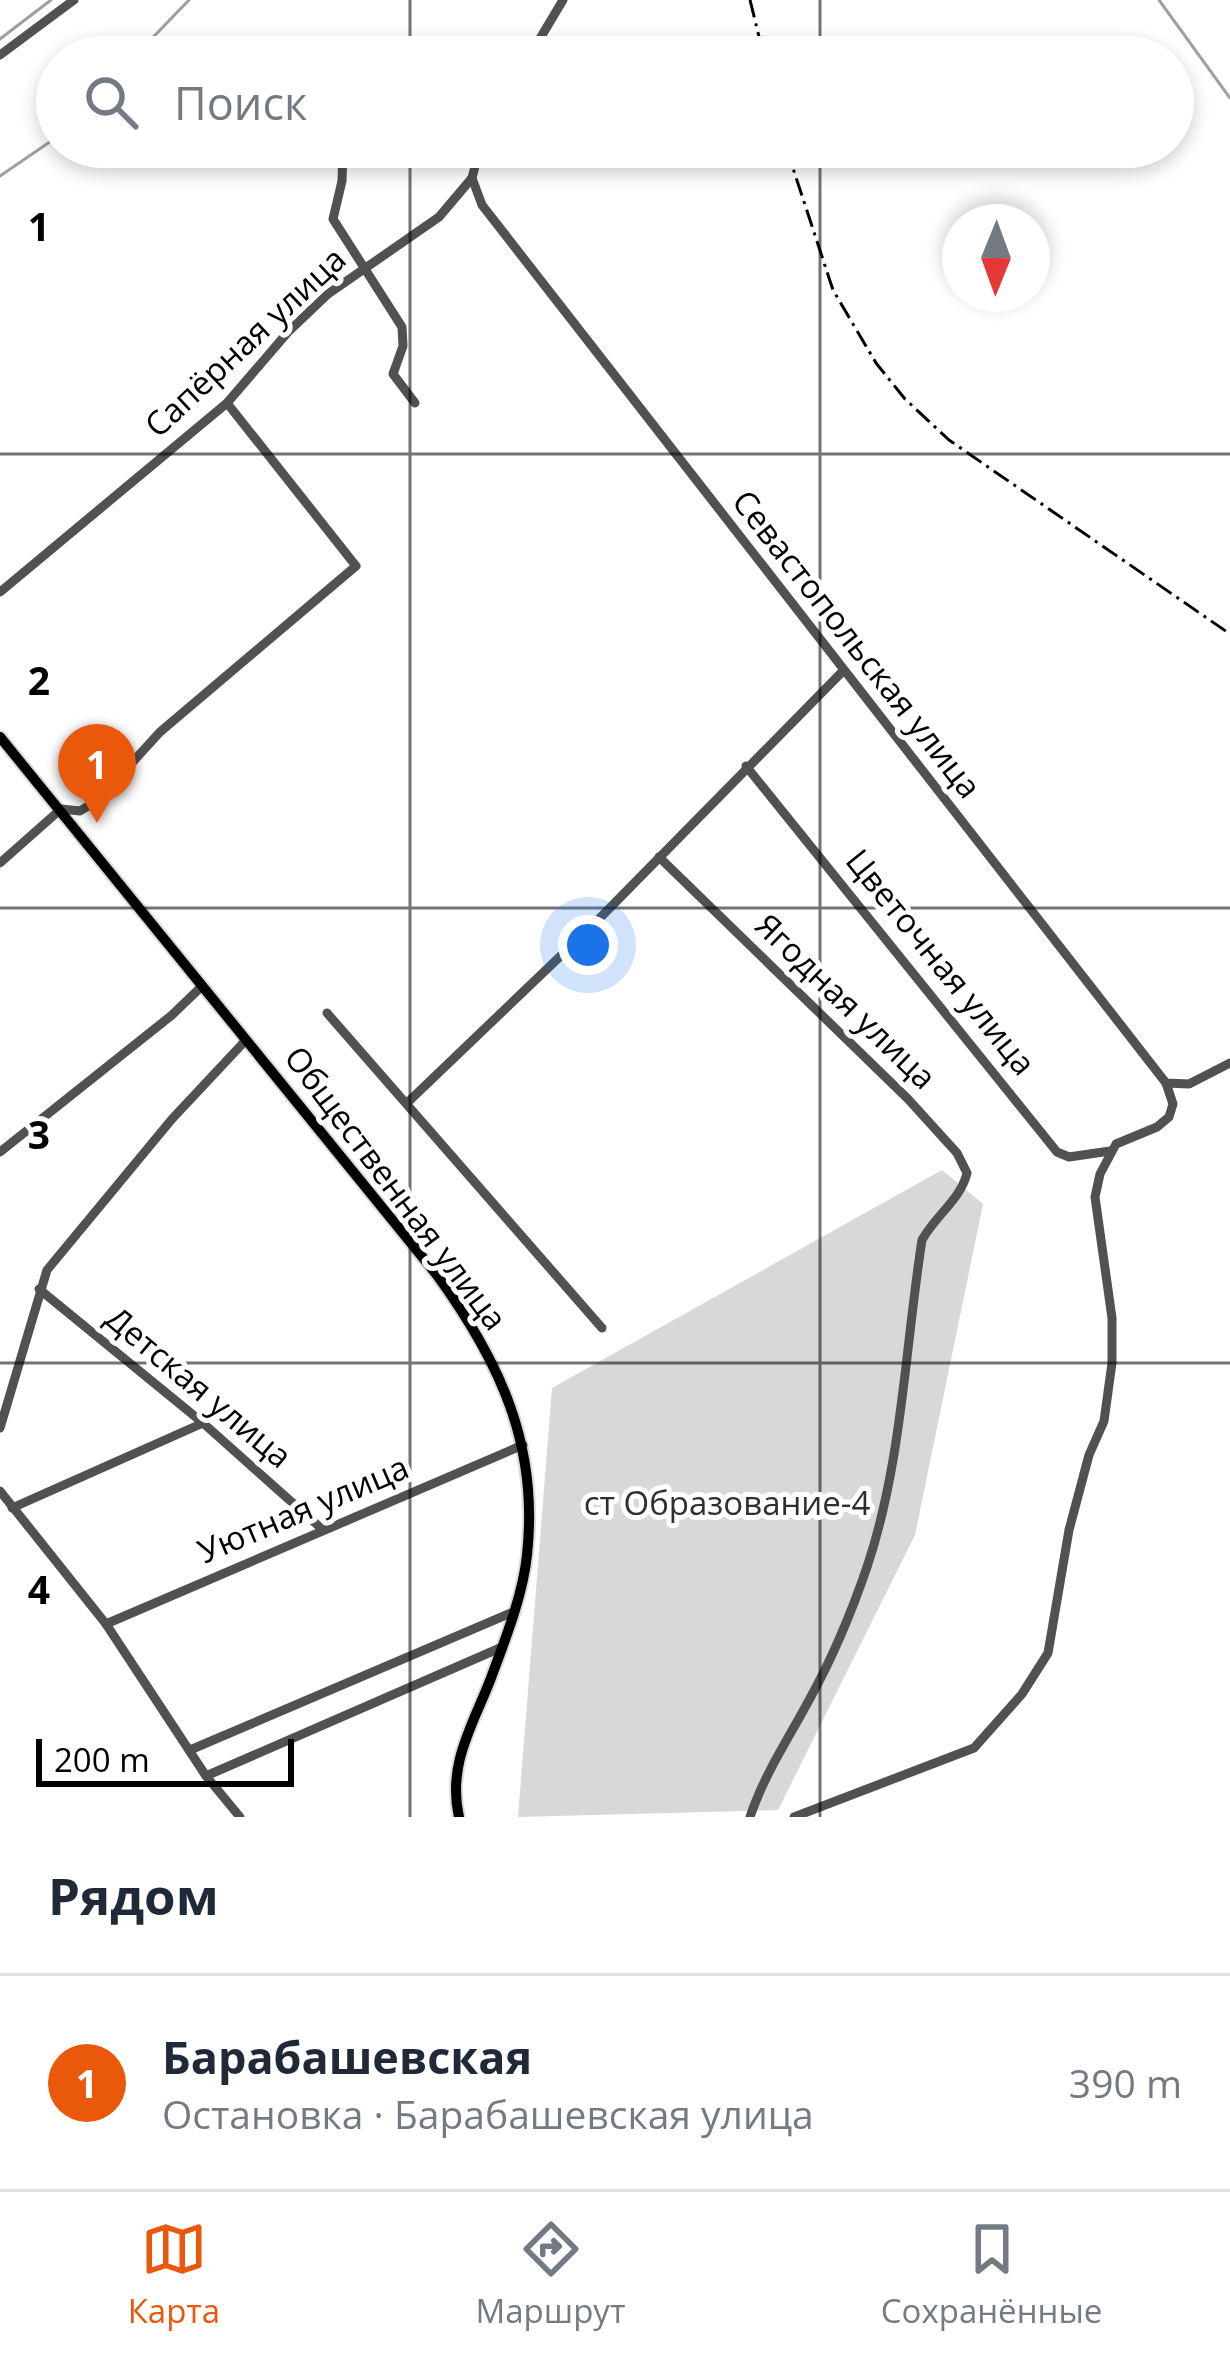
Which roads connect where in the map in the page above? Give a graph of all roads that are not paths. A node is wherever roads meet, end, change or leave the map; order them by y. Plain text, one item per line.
1 (74, 0) edge
2 (563, 0) edge
3 (542, 36) edge
4 (0, 55) edge
5 (342, 168) edge
6 (475, 168) edge
7 (472, 178) junction
8 (362, 268) junction
9 (415, 403) dead end
10 (227, 404) junction
11 (0, 592) edge
12 (843, 671) junction
13 (0, 736) edge
14 (746, 766) junction
15 (62, 809) junction
16 (659, 857) junction
17 (0, 863) edge
18 (201, 987) junction
19 (327, 1012) dead end
20 (247, 1040) junction
21 (1230, 1063) edge
22 (1166, 1083) junction
23 (407, 1103) junction
24 (1110, 1151) junction
25 (0, 1152) edge
26 (39, 1289) junction
27 (602, 1328) dead end
28 (203, 1423) junction
29 (0, 1428) edge
30 (523, 1444) junction
31 (0, 1491) edge
32 (12, 1508) junction
33 (322, 1529) junction
34 (512, 1613) junction
35 (106, 1624) junction
36 (500, 1648) junction
37 (190, 1750) junction
38 (206, 1776) junction
39 (240, 1817) edge
40 (459, 1817) edge
41 (750, 1817) edge
42 (794, 1817) edge

1 - 4 street
2 - 3 street
5 - 8 street
6 - 7 street
7 - 8 street, Сапёрная улица
7 - 12 street, Севастопольская улица
8 - 9 street
8 - 10 street, Сапёрная улица
10 - 11 street, Сапёрная улица
10 - 15 street
12 - 14 street
12 - 22 street, Севастопольская улица
13 - 15 main road, Общественная улица
14 - 16 street
14 - 24 street, Цветочная улица
15 - 17 street
15 - 18 main road, Общественная улица
16 - 23 street
16 - 41 street, Ягодная улица
18 - 20 main road, Общественная улица
18 - 25 street
19 - 23 street
20 - 26 street
20 - 30 main road, Общественная улица
21 - 22 street
22 - 24 street
23 - 27 street
24 - 42 street
26 - 28 street, Детская улица
26 - 29 street
28 - 32 street
28 - 33 street, Детская улица
30 - 33 street, Уютная улица
30 - 34 main road, Общественная улица
31 - 32 street
32 - 35 street
33 - 35 street, Уютная улица
34 - 36 main road, Общественная улица
34 - 37 street
35 - 37 street
36 - 38 street
36 - 40 main road, Общественная улица
37 - 38 street
38 - 39 street

